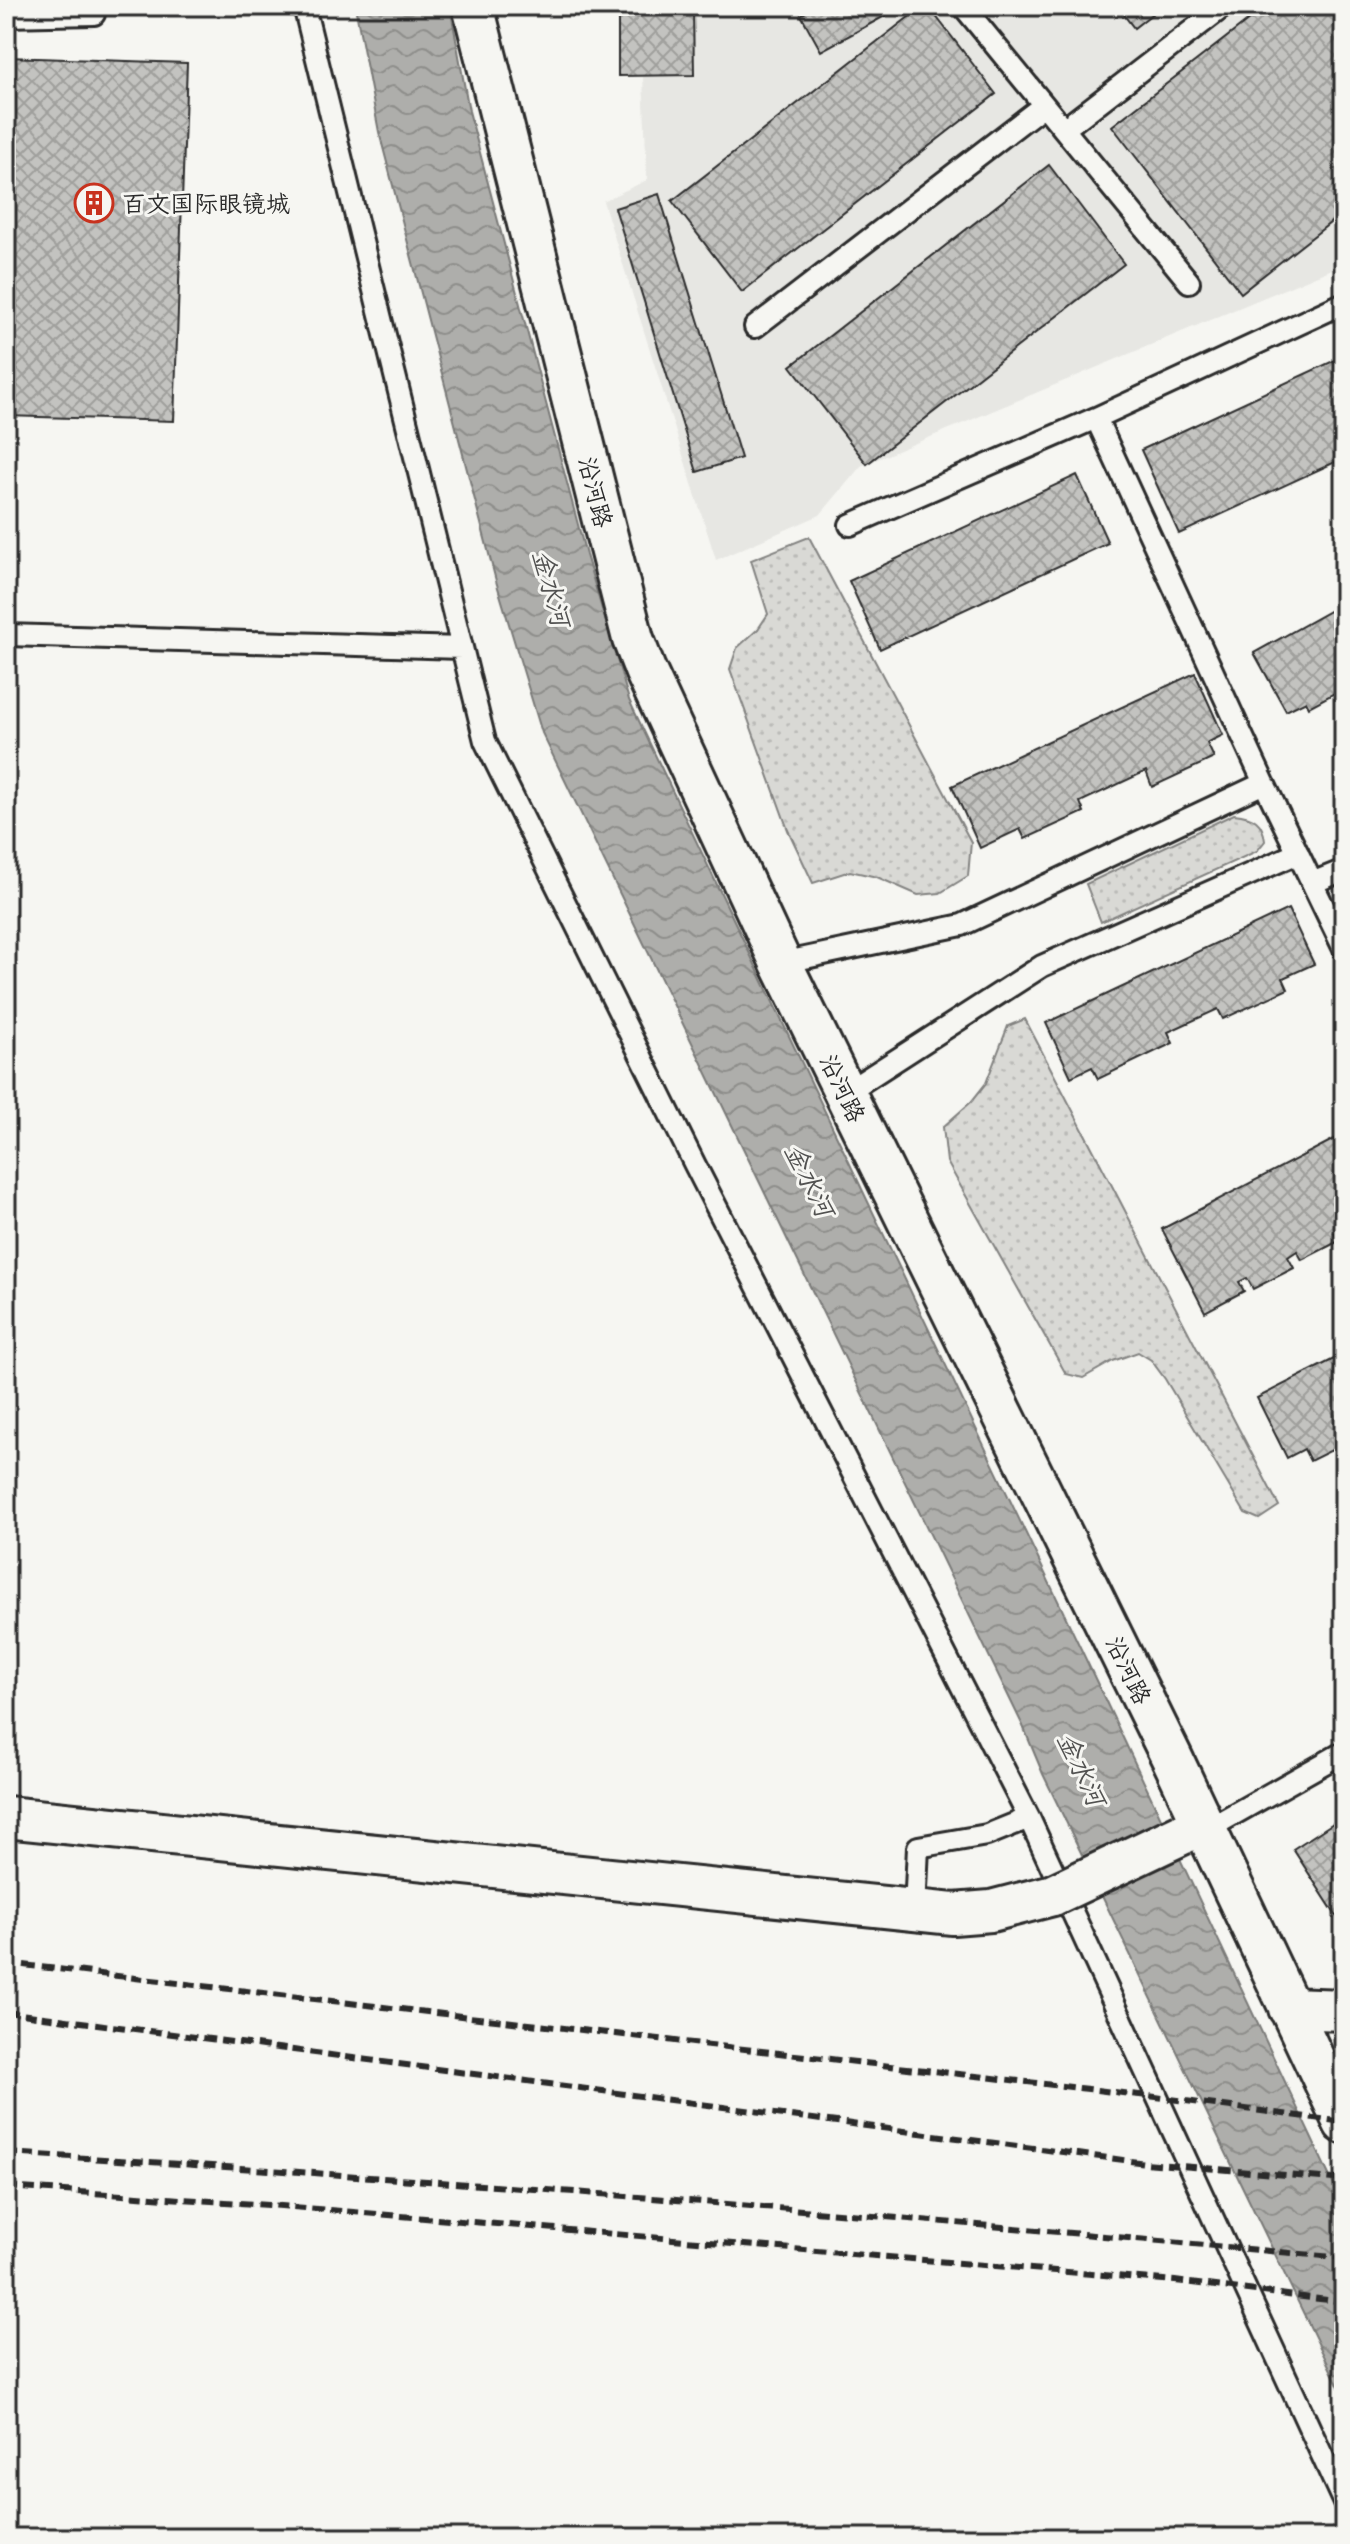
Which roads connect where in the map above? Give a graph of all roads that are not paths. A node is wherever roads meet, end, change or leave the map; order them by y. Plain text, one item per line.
1 (93, 6) edge
2 (304, 6) edge
3 (473, 6) edge
4 (963, 6) edge
5 (1224, 6) edge
6 (6, 16) edge
7 (1044, 105) junction
8 (1064, 129) junction
9 (1189, 282) dead end
10 (1344, 303) edge
11 (755, 327) dead end
12 (1096, 418) junction
13 (850, 525) dead end
14 (6, 635) edge
15 (462, 648) junction
16 (1264, 783) junction
17 (1298, 853) junction
18 (1344, 870) edge
19 (1312, 883) junction
20 (1344, 949) edge
21 (781, 963) junction
22 (845, 1093) junction
23 (1344, 1752) edge
24 (6, 1817) edge
25 (1029, 1818) junction
26 (1197, 1830) junction
27 (915, 1910) junction
28 (1289, 2008) junction
29 (1344, 2010) edge
30 (1344, 2123) edge
31 (1344, 2503) edge

1 - 6 lane
2 - 15 lane
3 - 21 street, 沿河路
4 - 7 lane
5 - 8 lane
7 - 8 lane
7 - 11 lane
8 - 9 lane
10 - 12 lane
12 - 13 lane
12 - 16 lane
14 - 15 lane
15 - 25 lane
16 - 17 lane
16 - 21 lane
17 - 19 lane
17 - 22 lane
18 - 19 lane
19 - 20 lane
21 - 22 street, 沿河路
22 - 26 street, 沿河路
23 - 26 lane
24 - 27 street
25 - 27 lane
25 - 31 lane
26 - 27 street, bridge
26 - 28 street, 沿河路
28 - 29 street
28 - 30 street, 沿河路

